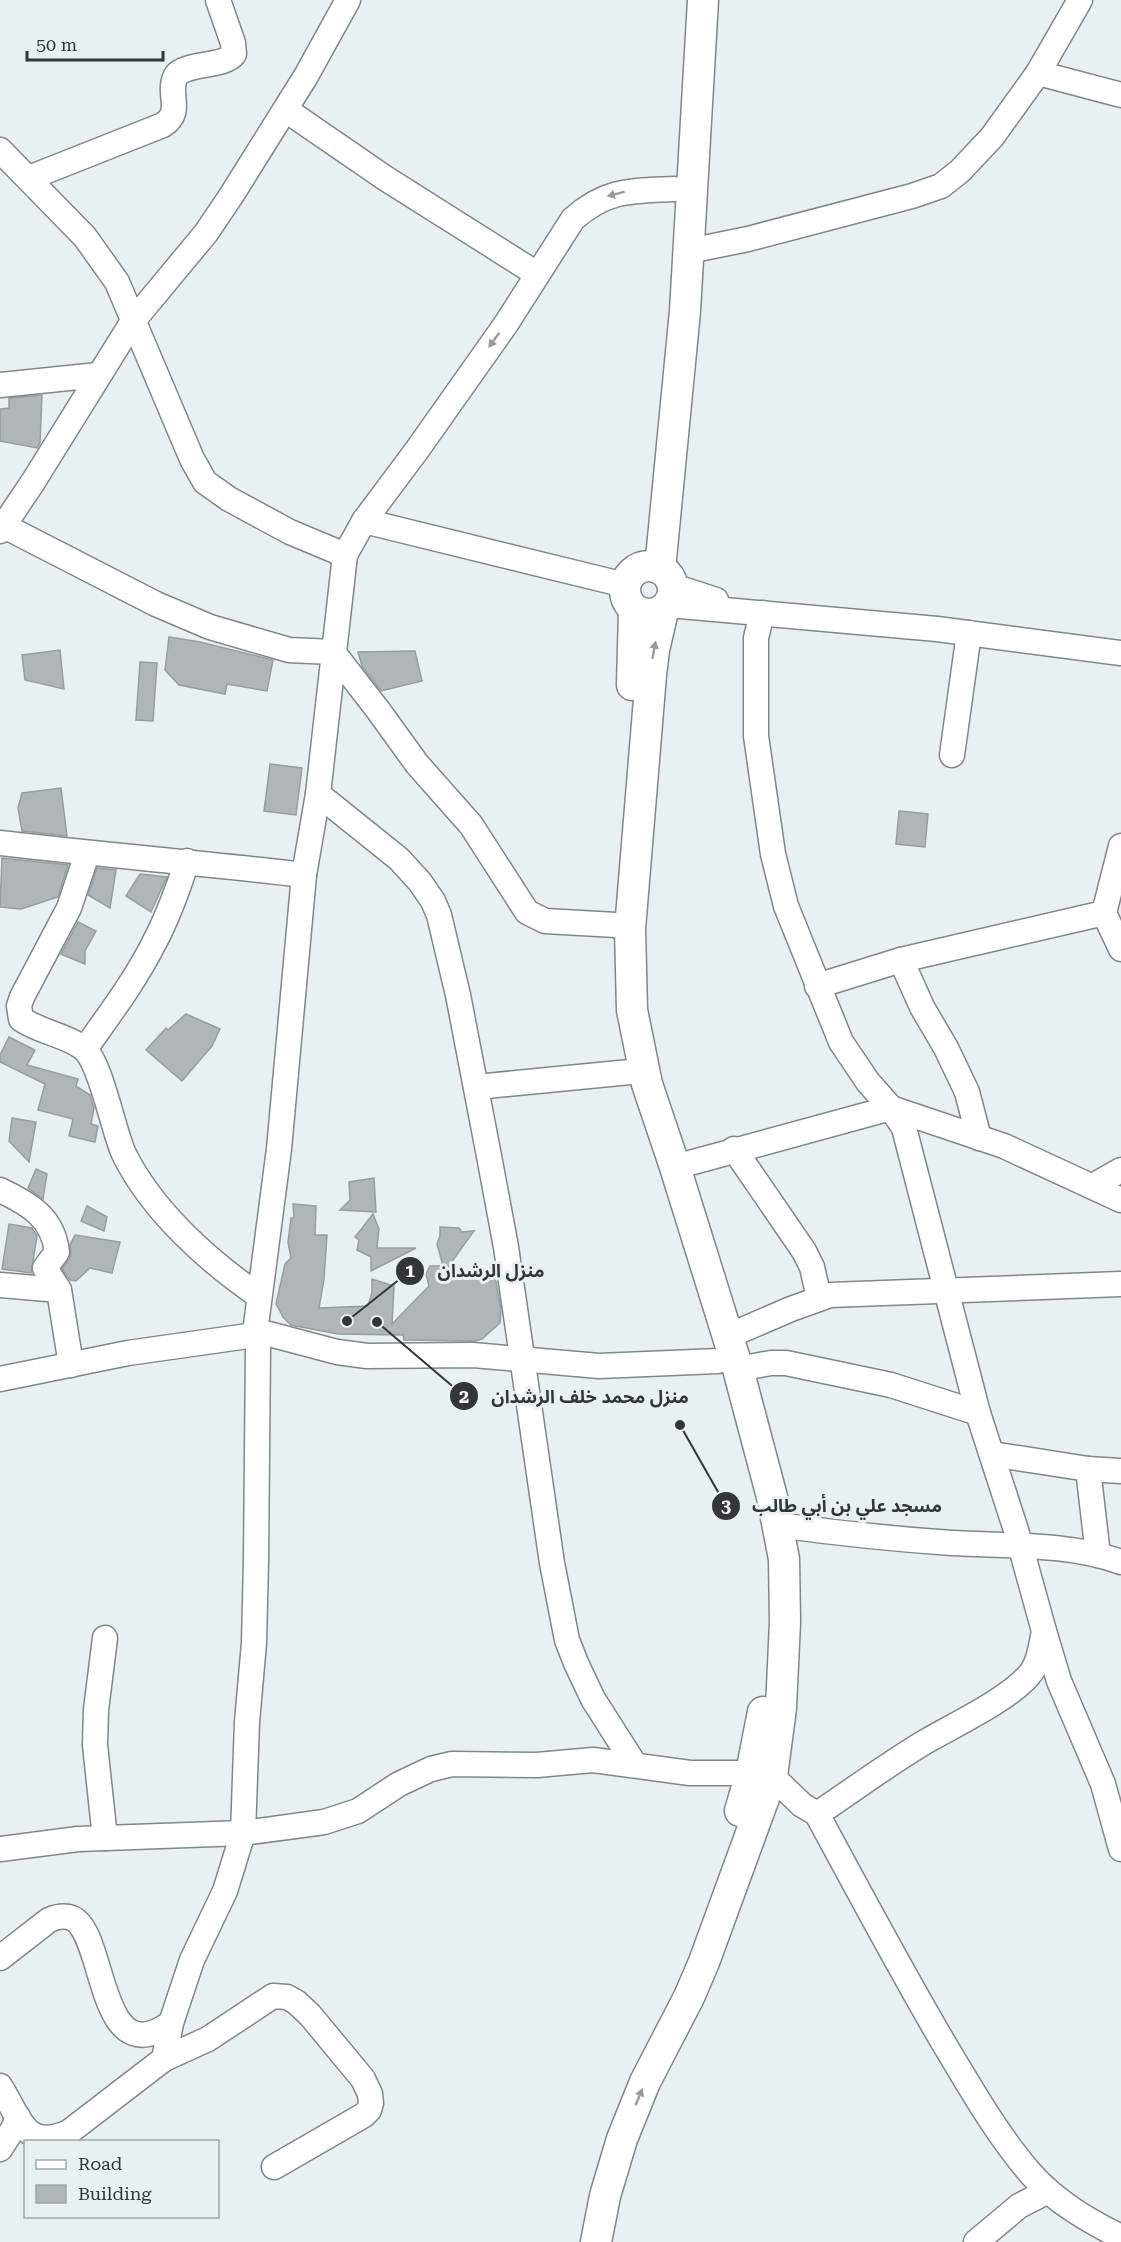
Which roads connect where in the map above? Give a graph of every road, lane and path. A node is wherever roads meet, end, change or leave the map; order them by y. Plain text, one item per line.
1 (218, 0) edge
2 (348, 0) edge
3 (687, 0) edge
4 (703, 0) edge
5 (1080, 0) edge
6 (1038, 74) junction
7 (1121, 95) edge
8 (286, 110) junction
9 (0, 150) edge
10 (29, 178) junction
11 (674, 189) junction
12 (689, 251) junction
13 (537, 274) junction
14 (133, 321) junction
15 (98, 375) junction
16 (0, 385) edge
17 (364, 521) junction
18 (2, 529) edge
19 (345, 555) junction
20 (652, 590) junction
21 (754, 613) junction
22 (969, 633) junction
23 (1120, 646) edge
24 (333, 652) junction
25 (952, 755) dead end
26 (318, 794) junction
27 (0, 843) edge
28 (1121, 846) edge
29 (87, 854) junction
30 (187, 861) junction
31 (304, 875) junction
32 (1104, 913) junction
33 (616, 924) junction
34 (1121, 949) edge
35 (901, 960) junction
36 (817, 986) junction
37 (85, 1049) junction
38 (630, 1072) junction
39 (476, 1087) junction
40 (891, 1108) junction
41 (979, 1138) junction
42 (734, 1149) junction
43 (675, 1167) junction
44 (1121, 1170) edge
45 (1093, 1186) junction
46 (0, 1190) edge
47 (1121, 1200) edge
48 (1121, 1284) edge
49 (0, 1285) edge
50 (59, 1290) junction
51 (946, 1290) junction
52 (259, 1296) junction
53 (819, 1298) junction
54 (258, 1335) junction
55 (727, 1356) junction
56 (521, 1360) junction
57 (71, 1365) junction
58 (0, 1379) edge
59 (978, 1413) junction
60 (992, 1454) junction
61 (1088, 1469) junction
62 (1121, 1471) edge
63 (778, 1524) junction
64 (1020, 1545) junction
65 (1098, 1555) junction
66 (1121, 1562) edge
67 (1044, 1631) junction
68 (105, 1638) dead end
69 (604, 1719) junction
70 (593, 1760) junction
71 (634, 1765) junction
72 (1112, 1785) edge
73 (758, 1786) junction
74 (809, 1809) junction
75 (243, 1833) junction
76 (105, 1838) junction
77 (0, 1849) edge
78 (1121, 1849) edge
79 (0, 1958) edge
80 (171, 2023) junction
81 (164, 2059) junction
82 (0, 2086) edge
83 (18, 2117) junction
84 (0, 2148) edge
85 (274, 2167) dead end
86 (1048, 2191) junction
87 (1121, 2238) edge
88 (579, 2242) edge
89 (596, 2242) edge
90 (976, 2242) edge

1 - 10 street
2 - 8 street
3 - 11 main road
4 - 12 main road
5 - 6 street
6 - 7 street
6 - 12 street
8 - 13 street
8 - 14 street
9 - 10 street
10 - 14 street
11 -> 13 street
11 - 20 main road
12 - 20 main road
13 -> 17 street
14 - 15 street
14 - 19 street
15 - 16 street
15 - 18 street
17 - 19 street
17 - 20 street
18 - 24 street
19 - 24 street
20 - 21 street
20 - 33 main road
43 -> 20 main road
21 - 22 street
21 - 36 street
22 - 23 street
22 - 25 street
24 - 26 street
24 - 33 street
26 - 31 street
26 - 39 street
27 - 29 street
28 - 32 street
29 - 30 street
29 - 37 street
30 - 31 street
30 - 37 street
31 - 52 street
32 - 34 street
32 - 35 street
33 - 38 main road
35 - 36 street
35 - 41 street
36 - 40 street
37 - 52 street
38 - 39 street
38 - 55 main road
39 - 56 street
40 - 41 street
40 - 42 street
40 - 51 street
41 - 45 street
42 - 43 street
42 - 53 street
43 - 55 main road
44 - 45 street
45 - 47 street
46 - 50 street
48 - 51 street
49 - 50 street
50 - 57 street
51 - 53 street
51 - 59 street
52 - 54 street
53 - 55 street
54 - 56 street
54 - 57 street
54 - 75 street
55 - 56 street
55 - 59 street
55 - 63 main road
55 - 73 main road
56 - 69 street
57 - 58 street
59 - 60 street
60 - 61 street
60 - 64 street
61 - 62 street
61 - 65 street
63 - 64 street
63 - 73 main road
64 - 65 street
64 - 67 street
65 - 66 street
67 - 72 street
67 - 74 street
68 - 76 street
69 - 70 street
69 - 71 street
70 - 71 street
70 - 75 street
71 - 73 street
72 - 78 street
73 - 74 street
73 - 88 main road
89 -> 73 main road
74 - 86 street
75 - 76 street
75 - 80 street
76 - 77 street
79 - 80 street
80 - 81 street
81 - 83 street
81 - 85 street
82 - 83 street
83 - 84 street
86 - 87 street
86 - 90 street

